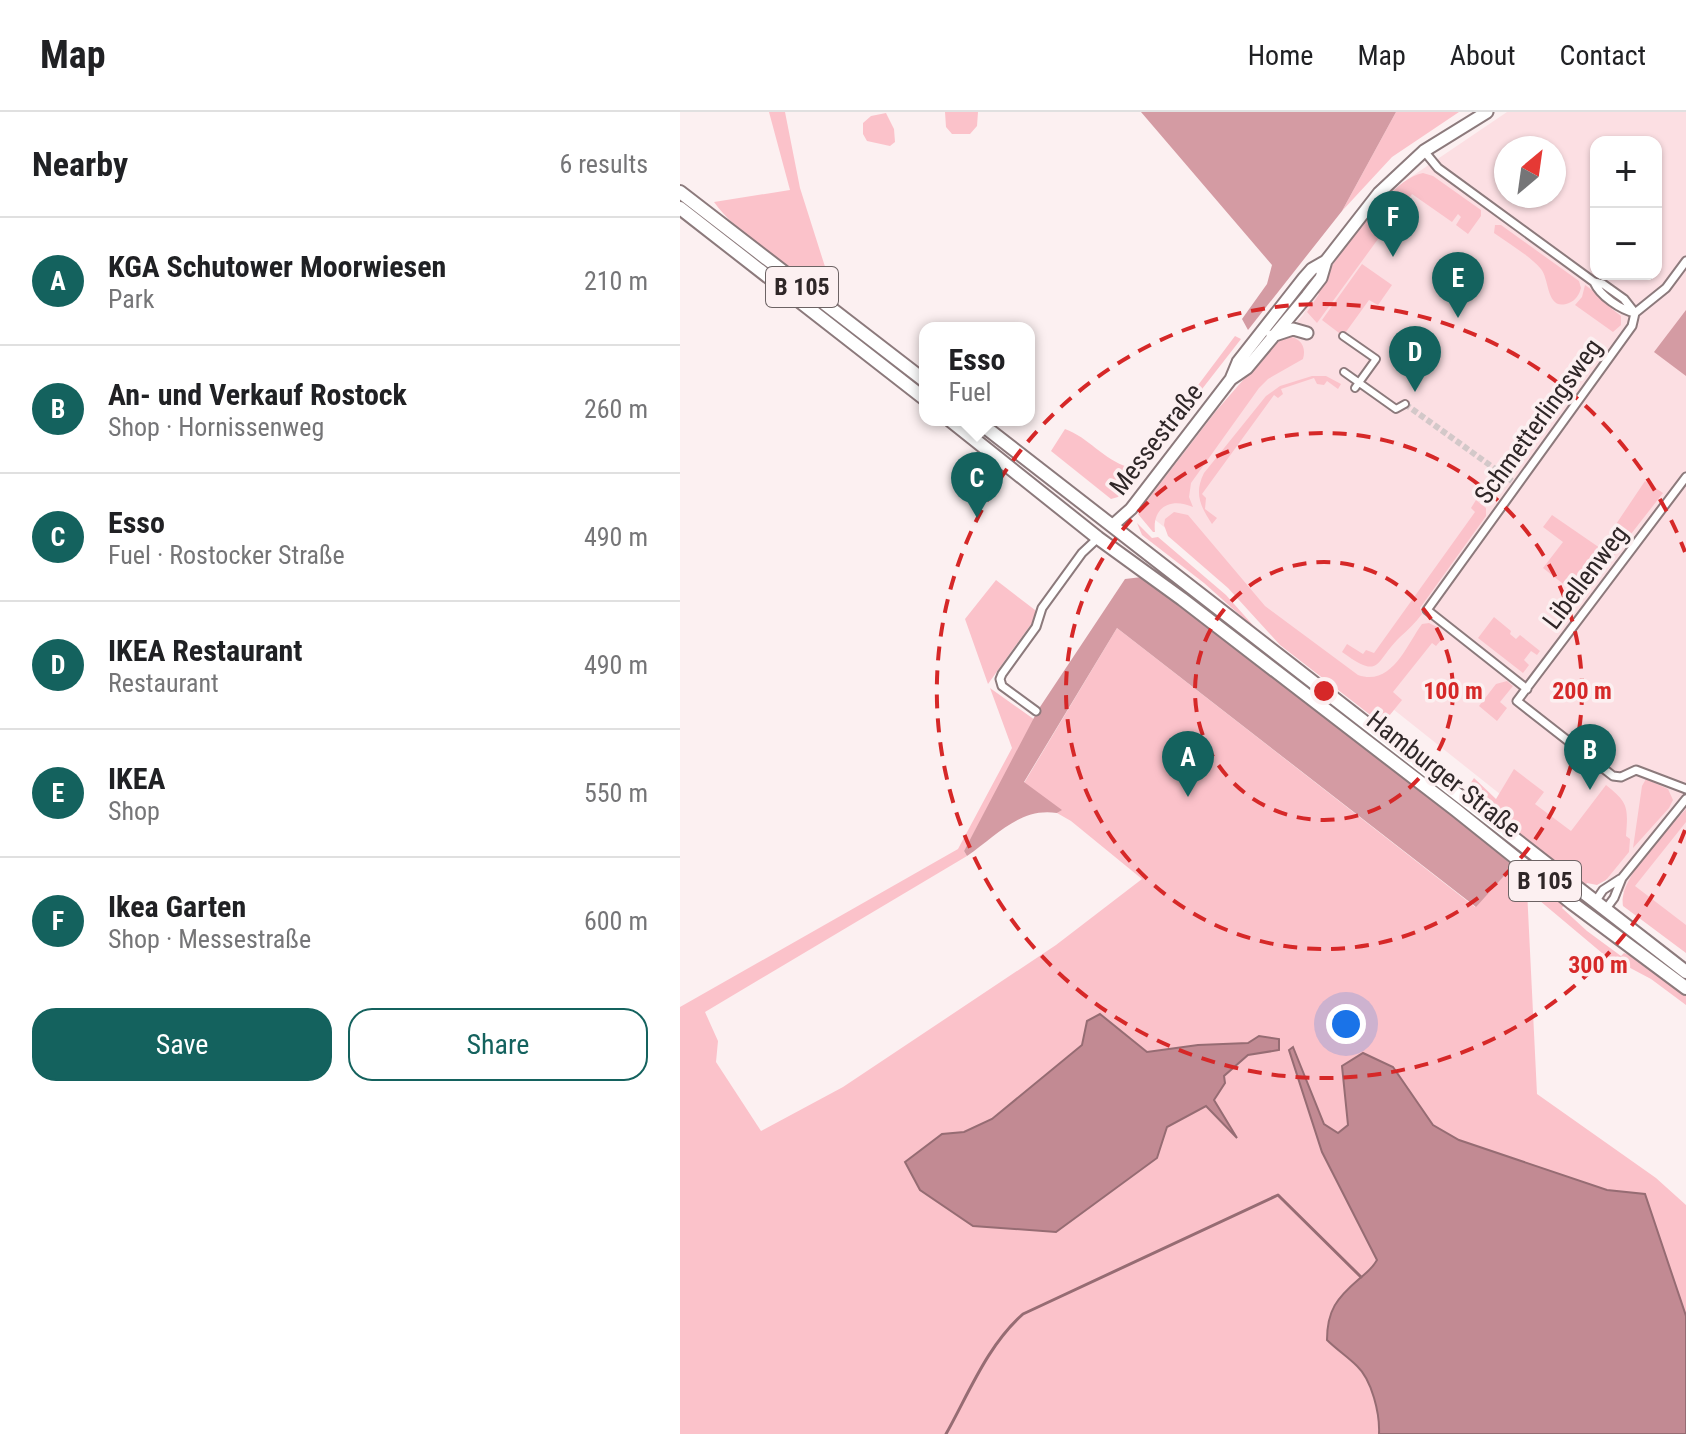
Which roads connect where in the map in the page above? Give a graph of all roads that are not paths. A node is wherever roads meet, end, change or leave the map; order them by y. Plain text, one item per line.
1 (1487, 112) edge
2 (1424, 151) junction
3 (680, 192) edge
4 (680, 208) edge
5 (1326, 261) junction
6 (1686, 261) edge
7 (1635, 313) junction
8 (1307, 333) dead end
9 (1343, 336) dead end
10 (1272, 337) junction
11 (1344, 372) dead end
12 (919, 376) edge
13 (1231, 379) junction
14 (1357, 385) junction
15 (919, 394) edge
16 (1405, 404) tunnel mouth
17 (958, 426) edge
18 (984, 426) edge
19 (1686, 477) edge
20 (1113, 525) junction
21 (1098, 538) junction
22 (1527, 689) junction
23 (1036, 711) dead end
24 (1686, 789) edge
25 (1686, 799) edge
26 (1622, 878) junction
27 (1600, 906) junction
28 (1591, 917) junction
29 (1686, 972) edge
30 (1686, 988) edge

1 - 2 main road, Messestraße
2 - 5 main road, Messestraße
2 - 7 street
3 - 12 main road, B 105
4 - 15 main road, B 105
5 - 10 main road, Messestraße
5 - 13 main road, Messestraße
6 - 7 street, Schmetterlingsweg
7 - 22 street, Schmetterlingsweg
8 - 10 main road
9 - 14 street
10 - 13 main road, Messestraße
11 - 14 street
13 - 20 main road, Messestraße
14 - 16 street
17 - 21 main road, B 105
18 - 20 main road, B 105
19 - 22 street, Libellenweg
20 - 21 main road
20 - 27 main road, Hamburger Straße / B 105
21 - 23 street
21 - 28 main road, Hamburger Straße / B 105
22 - 24 street, Libellenweg
25 - 26 street
26 - 27 street
26 - 27 street
27 - 28 main road
27 - 29 main road, Hamburger Straße / B 105
28 - 30 main road, Hamburger Straße / B 105

